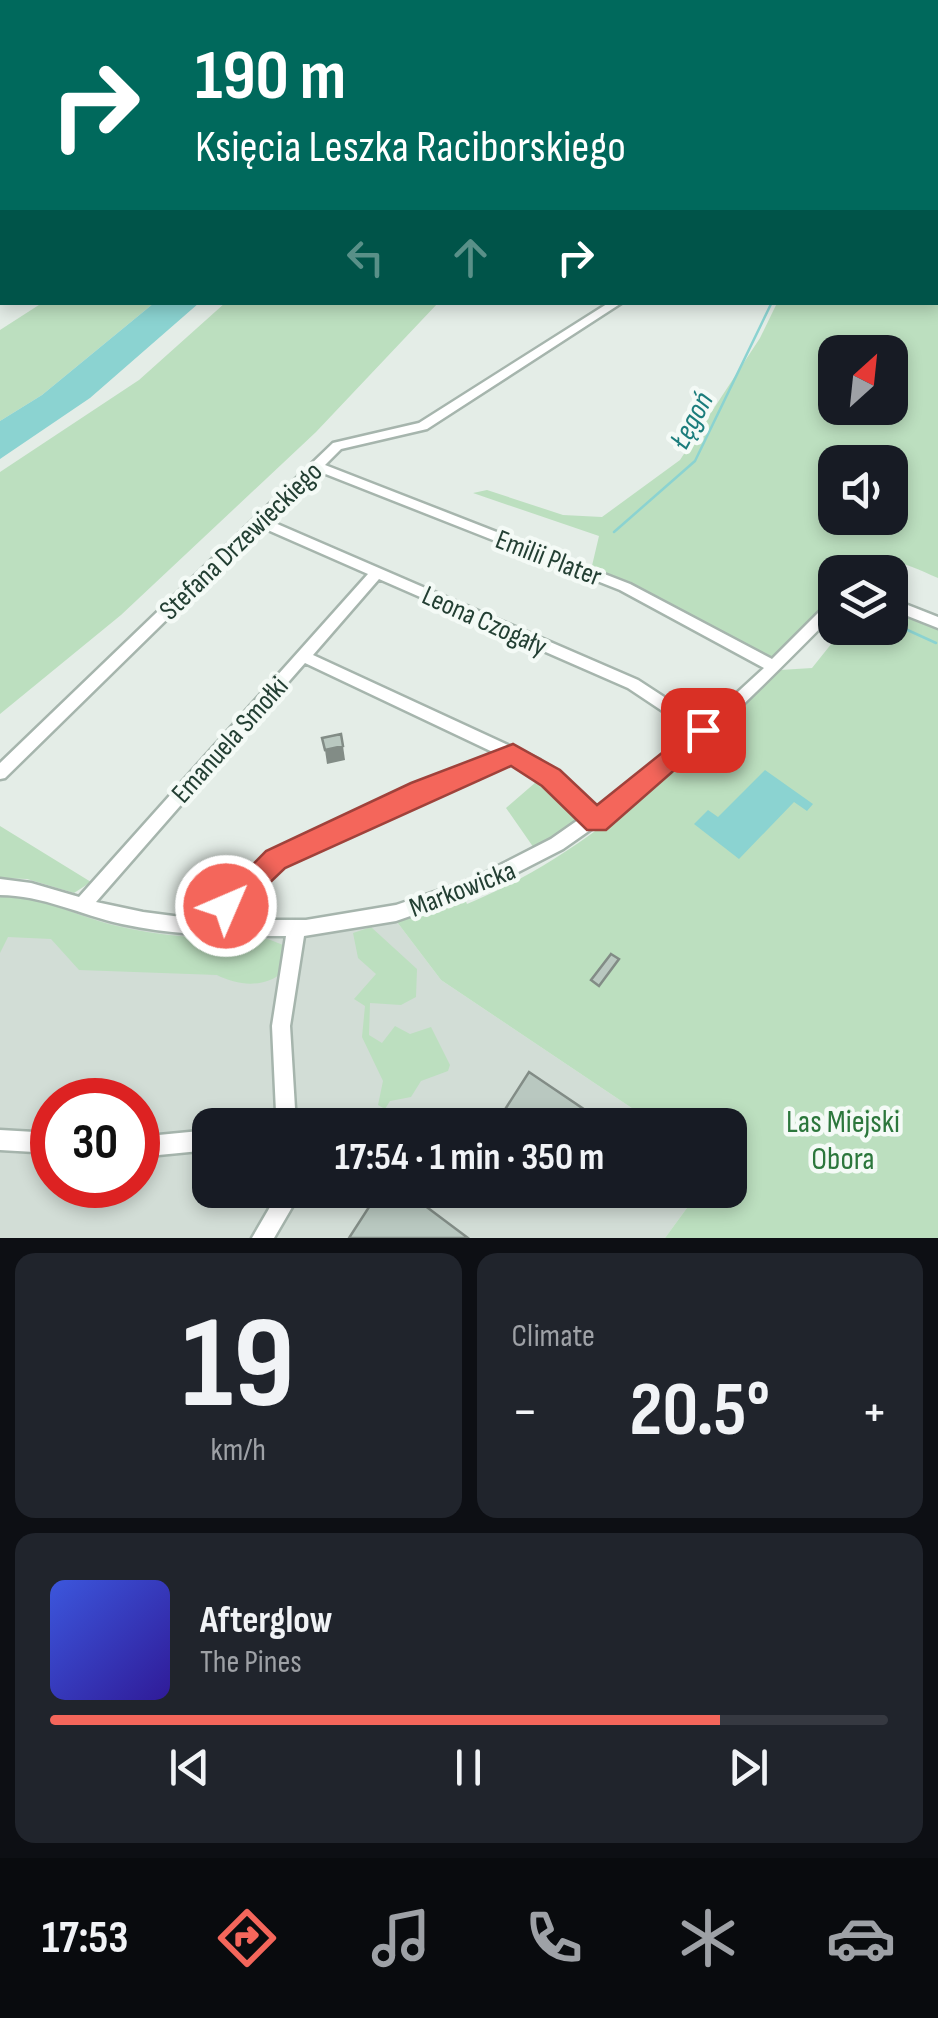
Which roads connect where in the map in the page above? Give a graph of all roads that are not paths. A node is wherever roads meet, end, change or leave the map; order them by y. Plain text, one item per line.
1 (613, 305) edge
2 (317, 466) junction
3 (260, 522) junction
4 (377, 573) junction
5 (908, 610) edge
6 (818, 622) edge
7 (938, 623) edge
8 (303, 656) junction
9 (773, 666) junction
10 (703, 730) junction
11 (513, 754) junction
12 (0, 772) edge
13 (596, 822) junction
14 (0, 886) edge
15 (82, 906) junction
16 (208, 928) junction
17 (296, 930) junction
18 (285, 1108) edge
19 (0, 1140) edge
20 (30, 1142) edge
21 (192, 1142) edge
22 (160, 1145) edge
23 (281, 1208) edge
24 (262, 1238) edge

1 - 2 street, Stefana Drzewieckiego
2 - 3 street, Stefana Drzewieckiego
2 - 9 street, Emilii Plater
3 - 4 street, Leona Czogały
3 - 12 street, Stefana Drzewieckiego
4 - 8 street, Emanuela Smołki
4 - 10 street, Leona Czogały
5 - 7 street
6 - 9 street, Markowicka
8 - 11 street
8 - 15 street, Emanuela Smołki
9 - 10 street, Markowicka
10 - 13 street, Markowicka
11 - 13 street
11 - 16 street
13 - 17 street, Markowicka
14 - 15 street, Markowicka
15 - 16 street, Markowicka
16 - 17 street, Markowicka
17 - 18 street
19 - 20 street
21 - 22 street
23 - 24 street

